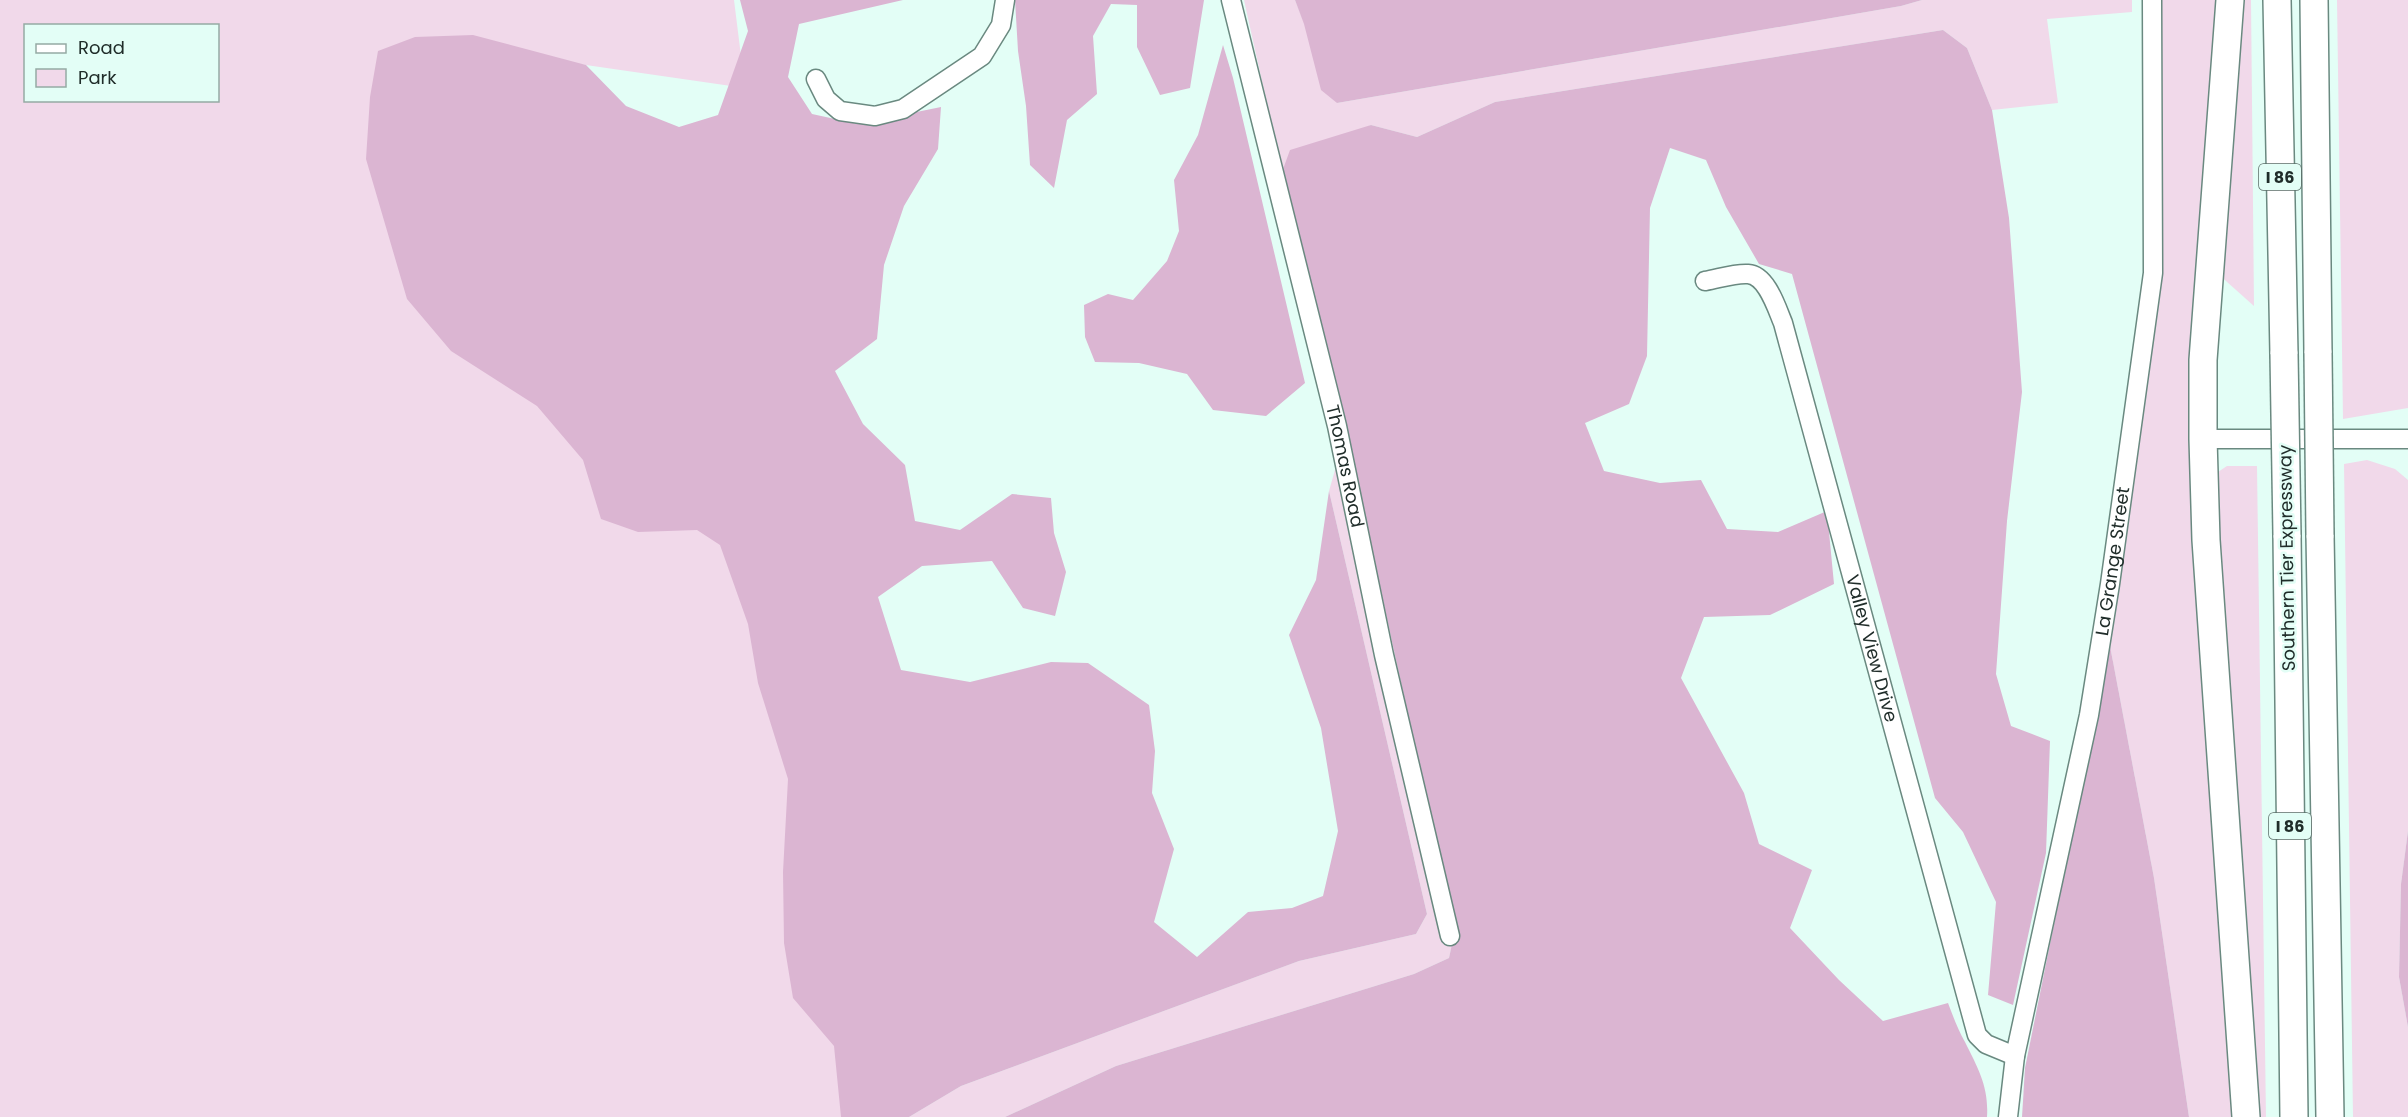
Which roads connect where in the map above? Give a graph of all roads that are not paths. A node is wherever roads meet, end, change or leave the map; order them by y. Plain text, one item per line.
1 (1005, 0) edge
2 (1232, 0) edge
3 (2152, 0) edge
4 (2230, 0) edge
5 (2277, 0) edge
6 (2314, 0) edge
7 (816, 80) dead end
8 (1705, 281) dead end
9 (2203, 439) junction
10 (2408, 439) edge
11 (1450, 936) dead end
12 (2015, 1056) junction
13 (2008, 1117) edge
14 (2246, 1117) edge
15 (2294, 1117) edge
16 (2330, 1117) edge

1 - 7 street
2 - 11 street, Thomas Road
3 - 12 street, La Grange Street
4 - 9 highway
5 - 15 highway, Southern Tier Expressway / I 86, bridge
6 - 16 highway, Southern Tier Expressway / I 86, bridge
8 - 12 street, Valley View Drive
9 - 10 street
9 - 14 highway
12 - 13 street, La Grange Street

